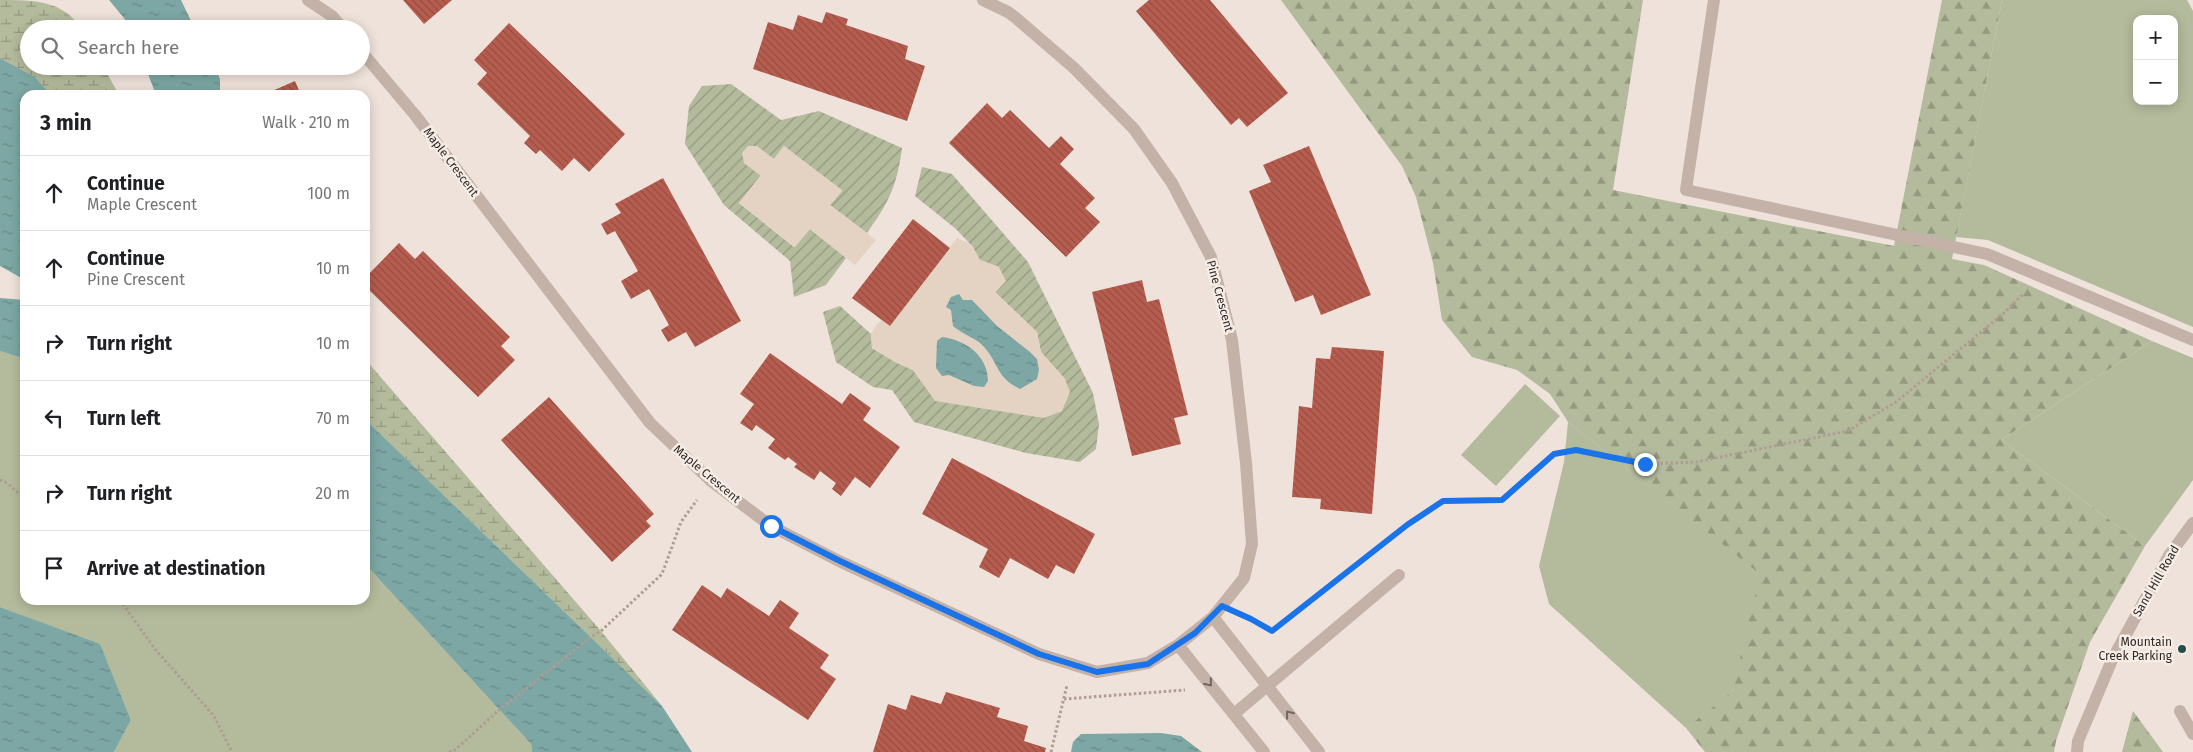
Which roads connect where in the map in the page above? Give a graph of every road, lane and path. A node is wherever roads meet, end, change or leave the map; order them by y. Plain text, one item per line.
1 (308, 0) edge
2 (983, 0) edge
3 (1714, 0) edge
4 (335, 20) edge
5 (370, 62) edge
6 (2041, 277) junction
7 (2193, 340) edge
8 (0, 480) edge
9 (711, 481) junction
10 (20, 494) edge
11 (2193, 523) edge
12 (1399, 575) dead end
13 (124, 605) edge
14 (1222, 606) junction
15 (1213, 617) junction
16 (1195, 633) joint
17 (1178, 644) junction
18 (1072, 664) junction
19 (1267, 685) junction
20 (1213, 688) junction
21 (1064, 699) junction
22 (2180, 712) dead end
23 (1234, 714) junction
24 (2193, 734) edge
25 (232, 752) edge
26 (449, 752) edge
27 (1051, 752) edge
28 (1264, 752) edge
29 (1319, 752) edge
30 (2077, 752) edge

1 - 4 street
2 - 14 street, Pine Crescent
3 - 6 street
5 - 9 street, Maple Crescent
6 - 7 street
6 - 14 path
8 - 10 path
9 - 18 street, Maple Crescent
9 - 26 path
11 - 30 street, Sand Hill Road
12 - 19 street
13 - 25 path
14 - 15 street, Pine Crescent
15 - 16 street, Pine Crescent
15 - 19 street
16 - 17 street, Maple Crescent
17 - 18 street, Maple Crescent
17 -> 20 street
18 - 21 path
19 - 23 street
29 -> 19 street
20 - 21 path
20 - 23 street
21 - 27 path
22 - 24 street
23 - 28 street

